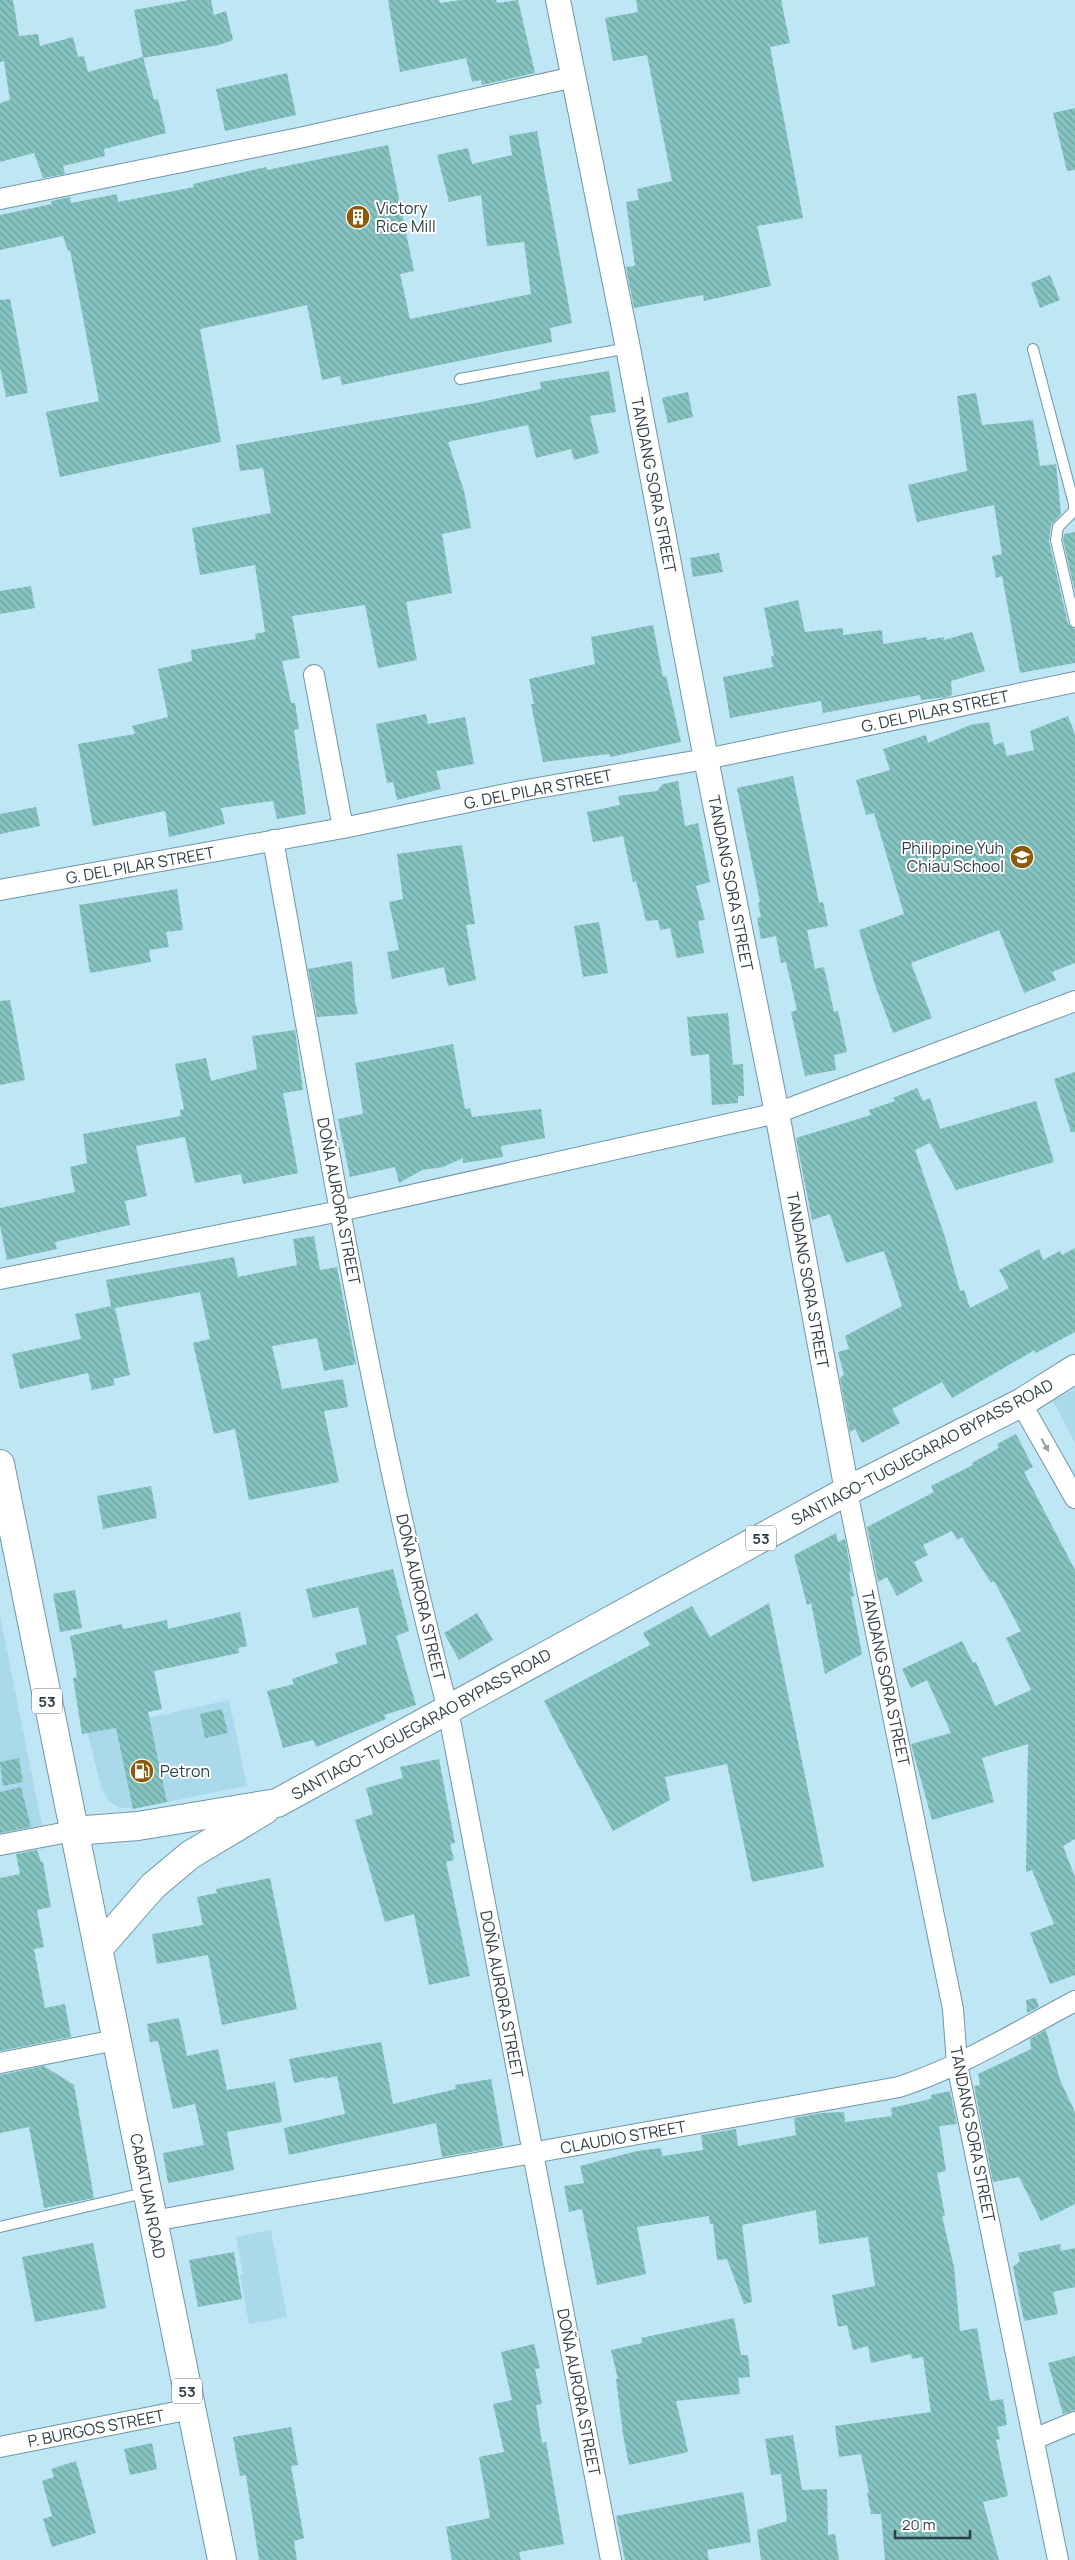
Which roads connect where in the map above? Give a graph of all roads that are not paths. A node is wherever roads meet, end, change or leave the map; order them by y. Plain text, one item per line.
1 (559, 0) edge
2 (574, 77) junction
3 (0, 199) edge
4 (628, 348) junction
5 (1033, 349) dead end
6 (460, 379) dead end
7 (1075, 622) edge
8 (314, 675) dead end
9 (1075, 682) edge
10 (706, 759) junction
11 (343, 828) junction
12 (273, 840) junction
13 (0, 890) edge
14 (1075, 1001) edge
15 (777, 1112) junction
16 (340, 1211) junction
17 (0, 1279) edge
18 (1075, 1368) edge
19 (1021, 1402) junction
20 (0, 1464) edge
21 (847, 1491) junction
22 (1075, 1498) edge
23 (448, 1710) junction
24 (276, 1803) junction
25 (73, 1831) junction
26 (0, 1845) edge
27 (99, 1948) junction
28 (1075, 2001) edge
29 (116, 2040) junction
30 (0, 2063) edge
31 (957, 2064) junction
32 (533, 2153) junction
33 (149, 2192) junction
34 (153, 2221) junction
35 (0, 2227) edge
36 (191, 2409) junction
37 (1075, 2422) edge
38 (1034, 2439) junction
39 (0, 2447) edge
40 (222, 2560) edge
41 (611, 2560) edge
42 (1058, 2560) edge

1 - 2 street, TANDANG SORA STREET
2 - 3 street
2 - 4 street, TANDANG SORA STREET
4 - 6 lane
4 - 10 street, TANDANG SORA STREET
5 - 7 lane
8 - 11 street
9 - 10 street, G. DEL PILAR STREET
10 - 11 street, G. DEL PILAR STREET
10 - 15 street, TANDANG SORA STREET
11 - 12 street, G. DEL PILAR STREET
12 - 13 street, G. DEL PILAR STREET
12 - 16 street, DOÑA AURORA STREET
14 - 15 street
15 - 16 street
15 - 21 street, TANDANG SORA STREET
16 - 17 street
16 - 23 street, DOÑA AURORA STREET
18 - 19 highway, SANTIAGO-TUGUEGARAO BYPASS ROAD / 53
19 - 21 highway, SANTIAGO-TUGUEGARAO BYPASS ROAD / 53
19 -> 22 street
20 - 25 highway, 53
21 - 23 highway, SANTIAGO-TUGUEGARAO BYPASS ROAD / 53
21 - 31 street, TANDANG SORA STREET
23 - 24 highway, SANTIAGO-TUGUEGARAO BYPASS ROAD / 53
23 - 32 street, DOÑA AURORA STREET
24 - 25 highway, SANTIAGO-TUGUEGARAO BYPASS ROAD / 53
24 - 27 highway
25 - 26 street
25 - 27 highway, CABATUAN ROAD / 53
27 - 29 highway, CABATUAN ROAD / 53
28 - 31 street, CLAUDIO STREET
29 - 30 street
29 - 33 highway, CABATUAN ROAD / 53
31 - 32 street, CLAUDIO STREET
31 - 38 street, TANDANG SORA STREET
32 - 34 street, CLAUDIO STREET
32 - 41 street, DOÑA AURORA STREET
33 - 34 highway, CABATUAN ROAD / 53
33 - 35 lane
34 - 36 highway, CABATUAN ROAD / 53
36 - 39 street, P. BURGOS STREET
36 - 40 highway, CABATUAN ROAD / 53
37 - 38 street
38 - 42 street, TANDANG SORA STREET

